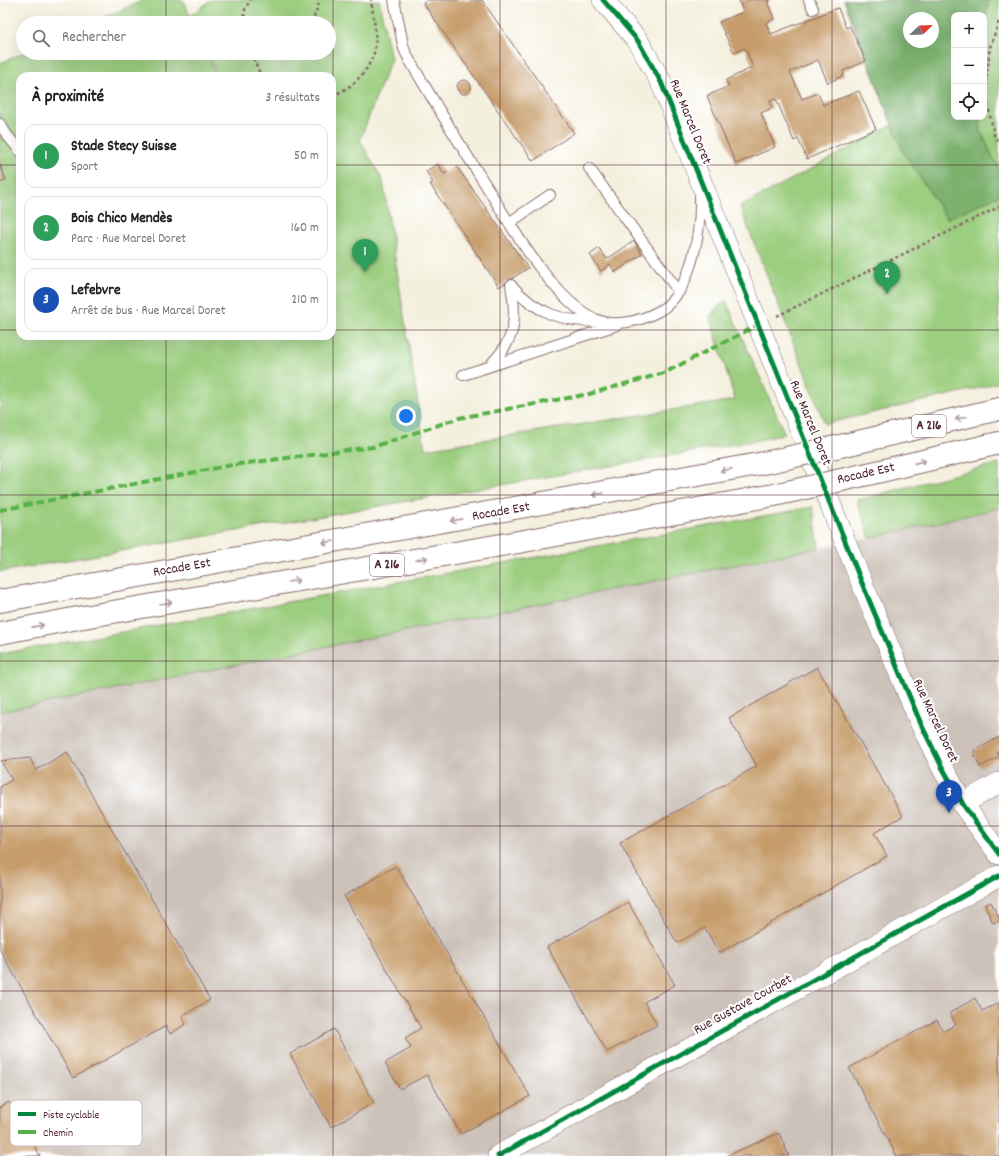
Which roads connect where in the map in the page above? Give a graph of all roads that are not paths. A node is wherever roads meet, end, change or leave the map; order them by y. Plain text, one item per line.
1 (394, 0) edge
2 (607, 2) edge
3 (0, 124) edge
4 (16, 146) edge
5 (589, 168) dead end
6 (700, 176) junction
7 (550, 195) dead end
8 (509, 223) junction
9 (679, 292) junction
10 (628, 322) junction
11 (608, 323) junction
12 (487, 368) junction
13 (463, 375) dead end
14 (999, 409) edge
15 (999, 443) edge
16 (0, 601) edge
17 (0, 634) edge
18 (999, 783) edge
19 (963, 803) junction
20 (999, 854) edge
21 (999, 876) edge
22 (498, 1156) edge

1 - 8 lane
2 - 6 street, Rue Marcel Doret
3 - 4 lane
5 - 9 lane
6 - 9 lane
6 - 19 street, Rue Marcel Doret
7 - 8 lane
8 - 11 lane
9 - 10 lane
10 - 11 lane
10 - 12 lane
11 - 12 lane
12 - 13 lane
14 -> 16 highway, Rocade Est / A 216, bridge
17 -> 15 highway, Rocade Est / A 216, bridge
18 - 19 street
19 - 20 street, Rue Marcel Doret
21 - 22 street, Rue Gustave Courbet

